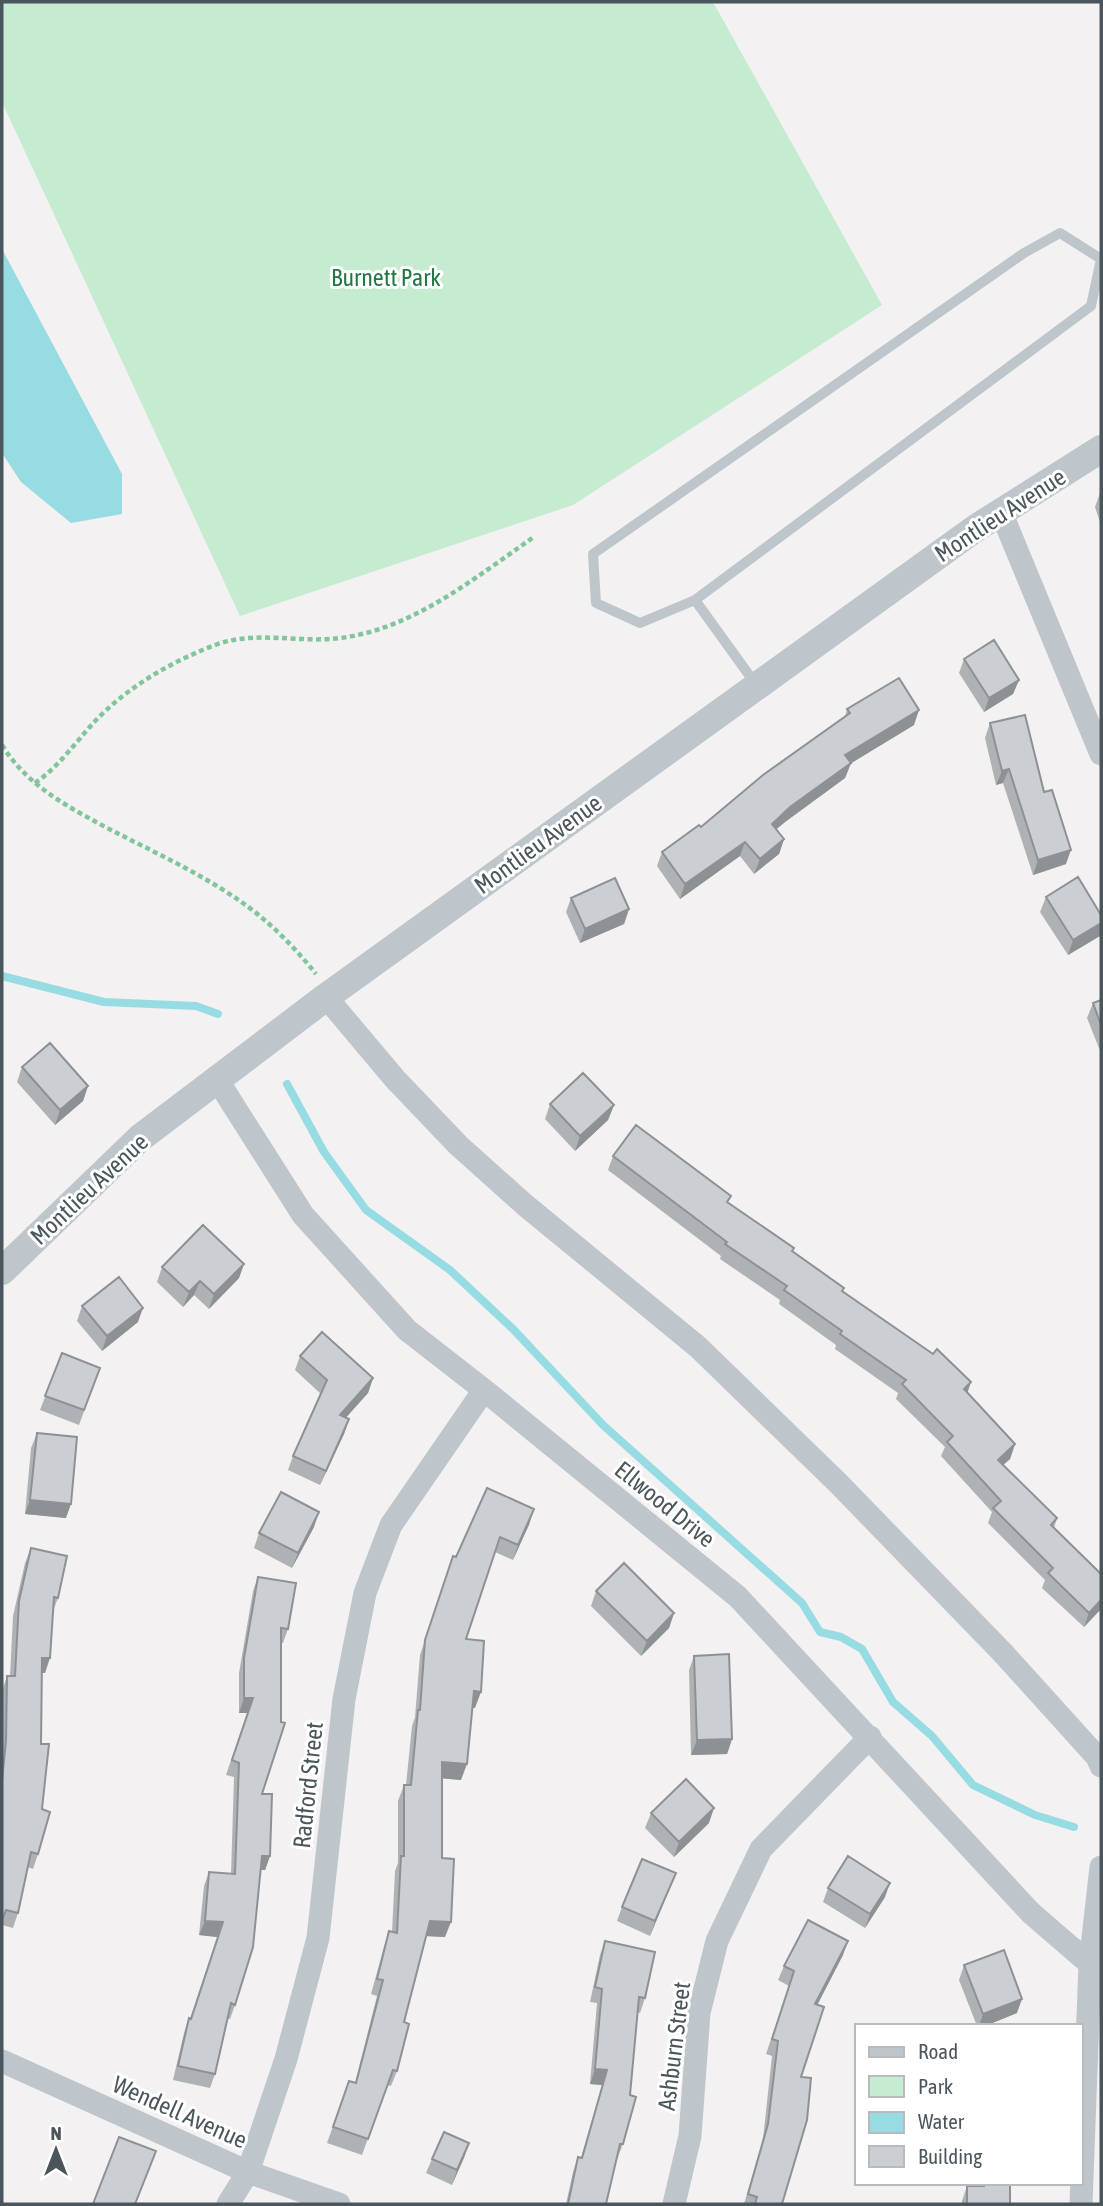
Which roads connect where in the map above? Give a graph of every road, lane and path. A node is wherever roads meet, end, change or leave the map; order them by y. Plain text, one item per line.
1 (1101, 449) edge
2 (1001, 512) junction
3 (534, 537) dead end
4 (695, 600) junction
5 (757, 686) junction
6 (2, 745) edge
7 (1101, 754) edge
8 (35, 783) junction
9 (326, 997) junction
10 (218, 1081) junction
11 (2, 1272) edge
12 (484, 1390) junction
13 (870, 1737) junction
14 (1101, 1766) edge
15 (1101, 1867) edge
16 (1090, 1964) junction
17 (2, 2062) edge
18 (248, 2172) junction
19 (1082, 2177) edge
20 (1082, 2185) edge
21 (228, 2204) edge
22 (338, 2204) edge
23 (674, 2204) edge
24 (1081, 2204) edge

1 - 2 street, Montlieu Avenue
2 - 5 street, Montlieu Avenue
2 - 7 street
3 - 8 path
4 - 4 lane
4 - 5 lane
5 - 9 street, Montlieu Avenue
6 - 8 path
8 - 9 path
9 - 10 street, Montlieu Avenue
9 - 14 street
10 - 11 street, Montlieu Avenue
10 - 12 street, Ellwood Drive
12 - 13 street, Ellwood Drive
12 - 18 street, Radford Street
13 - 16 street, Ellwood Drive
13 - 23 street, Ashburn Street
15 - 16 street
16 - 19 street
17 - 18 street, Wendell Avenue
18 - 21 street, Radford Street
18 - 22 street, Wendell Avenue
20 - 24 street

